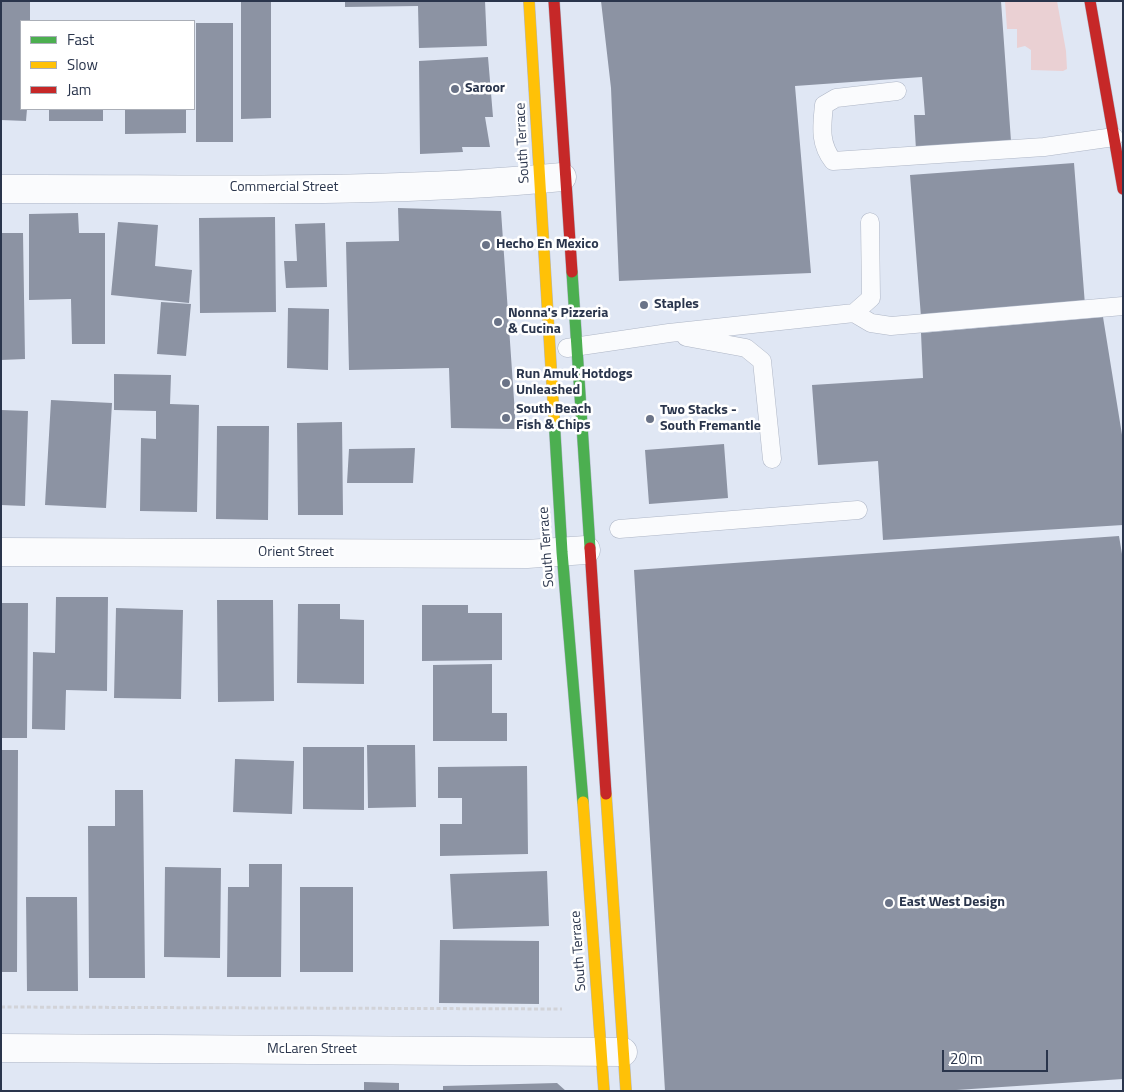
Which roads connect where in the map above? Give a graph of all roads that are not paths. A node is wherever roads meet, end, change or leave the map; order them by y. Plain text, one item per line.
1 (529, 1) edge
2 (554, 1) edge
3 (1090, 1) edge
4 (897, 91) dead end
5 (1114, 137) junction
6 (566, 177) junction
7 (540, 179) junction
8 (1, 189) edge
9 (1123, 189) edge
10 (870, 222) dead end
11 (1123, 306) edge
12 (854, 313) junction
13 (669, 334) junction
14 (576, 346) junction
15 (551, 350) junction
16 (772, 459) dead end
17 (858, 510) dead end
18 (619, 530) dead end
19 (590, 550) junction
20 (1, 552) edge
21 (562, 552) junction
22 (1, 1048) edge
23 (612, 1052) junction
24 (604, 1091) edge
25 (626, 1091) edge

1 - 7 street, South Terrace
2 - 6 street, South Terrace
3 - 5 street
4 - 5 lane
5 - 9 street
6 - 7 street, Commercial Street
6 - 14 street, South Terrace
7 - 8 street, Commercial Street
7 - 15 street, South Terrace
10 - 12 lane
11 - 12 lane
12 - 13 lane
13 - 14 lane
13 - 16 lane
14 - 15 lane
14 - 19 street, South Terrace
15 - 21 street, South Terrace
17 - 18 lane
19 - 21 street, Orient Street
19 - 23 street, South Terrace
20 - 21 street, Orient Street
21 - 23 street, South Terrace
22 - 23 street, McLaren Street
23 - 24 street, South Terrace
23 - 25 street, South Terrace

